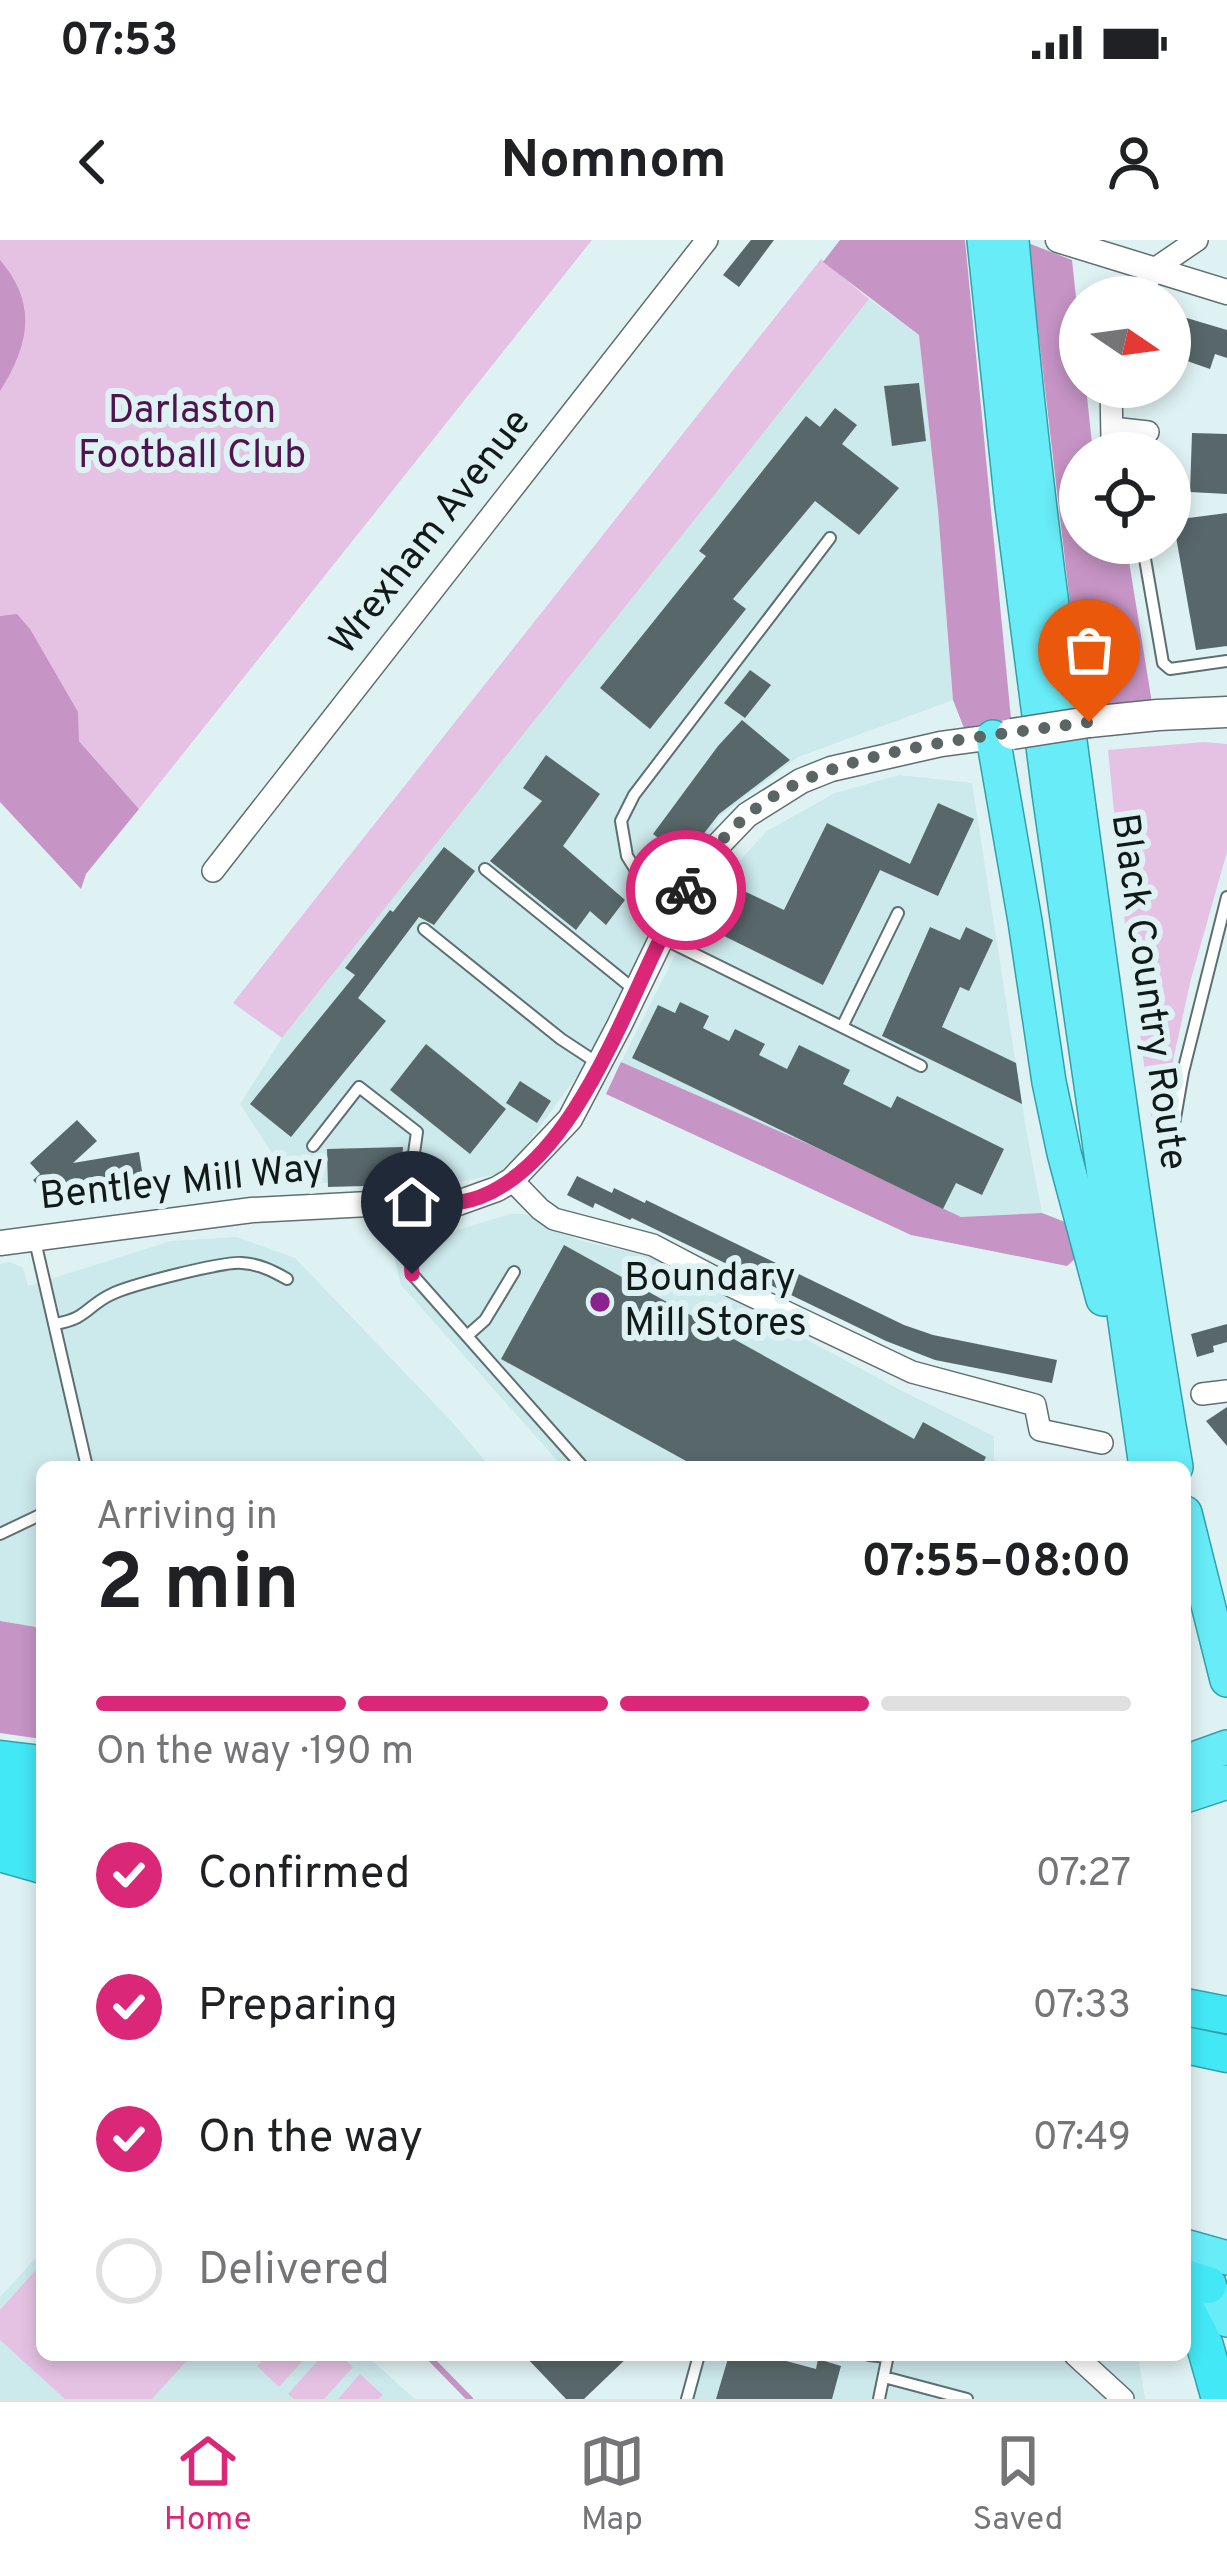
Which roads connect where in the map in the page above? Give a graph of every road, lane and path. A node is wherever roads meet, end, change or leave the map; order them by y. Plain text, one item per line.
1 (707, 240) edge
2 (984, 240) edge
3 (1012, 240) edge
4 (1058, 240) edge
5 (1197, 240) edge
6 (1153, 270) junction
7 (1151, 276) edge
8 (1227, 292) edge
9 (830, 538) dead end
10 (1146, 564) edge
11 (1227, 661) edge
12 (1227, 712) edge
13 (1003, 735) junction
14 (485, 869) dead end
15 (213, 871) dead end
16 (1227, 897) edge
17 (680, 900) junction
18 (898, 914) dead end
19 (424, 929) dead end
20 (662, 938) junction
21 (636, 991) junction
22 (842, 1027) junction
23 (599, 1064) junction
24 (921, 1066) dead end
25 (313, 1147) dead end
26 (1169, 1154) dead end
27 (512, 1180) junction
28 (407, 1202) junction
29 (34, 1238) junction
30 (0, 1243) edge
31 (514, 1272) dead end
32 (287, 1279) dead end
33 (54, 1324) junction
34 (467, 1336) junction
35 (1227, 1391) edge
36 (1202, 1394) dead end
37 (1102, 1443) dead end
38 (86, 1461) edge
39 (578, 1461) edge
40 (1154, 1461) edge
41 (1155, 1461) edge
42 (1155, 1461) edge
43 (36, 1517) edge
44 (0, 1534) edge
45 (1191, 1537) edge
46 (1227, 1680) edge
47 (1227, 1748) edge
48 (0, 1759) edge
49 (1191, 1760) edge
50 (36, 1763) edge
51 (1227, 1782) edge
52 (0, 1785) edge
53 (36, 1792) edge
54 (1191, 1794) edge
55 (0, 1820) edge
56 (36, 1827) edge
57 (0, 1853) edge
58 (36, 1862) edge
59 (1191, 2008) edge
60 (1227, 2015) edge
61 (1191, 2046) edge
62 (1227, 2054) edge
63 (1203, 2280) edge
64 (1227, 2320) edge
65 (697, 2361) edge
66 (887, 2361) edge
67 (1082, 2361) edge
68 (884, 2378) junction
69 (687, 2399) edge
70 (878, 2399) edge
71 (967, 2399) edge
72 (1123, 2399) edge
73 (1220, 2399) edge

1 - 15 street, Wrexham Avenue
2 - 41 highway, Black Country Route
3 - 42 highway, Black Country Route
4 - 6 street
5 - 6 street
6 - 7 street
6 - 8 street
9 - 17 lane
10 - 11 lane
12 - 13 main road, Bentley Mill Way, bridge
13 - 17 street, Bentley Mill Way
13 - 40 highway
14 - 21 lane
16 - 26 lane
17 - 20 street, Bentley Mill Way
18 - 22 lane
19 - 23 lane
20 - 21 street, Bentley Mill Way
20 - 22 lane
21 - 23 street, Bentley Mill Way
22 - 24 lane
23 - 27 street, Bentley Mill Way
25 - 28 lane
27 - 28 street, Bentley Mill Way
27 - 37 street
28 - 29 street, Bentley Mill Way
28 - 34 lane
29 - 30 street, Bentley Mill Way
29 - 33 lane
31 - 34 lane
32 - 33 lane
33 - 38 lane
34 - 39 lane
35 - 36 street
43 - 44 lane
45 - 46 highway
47 - 49 highway
48 - 50 highway
51 - 54 highway
52 - 53 highway
55 - 56 highway
57 - 58 highway
59 - 60 highway
61 - 62 highway
63 - 64 highway
63 - 73 highway
65 - 69 lane
66 - 68 lane
67 - 72 street
68 - 70 lane
68 - 71 lane

